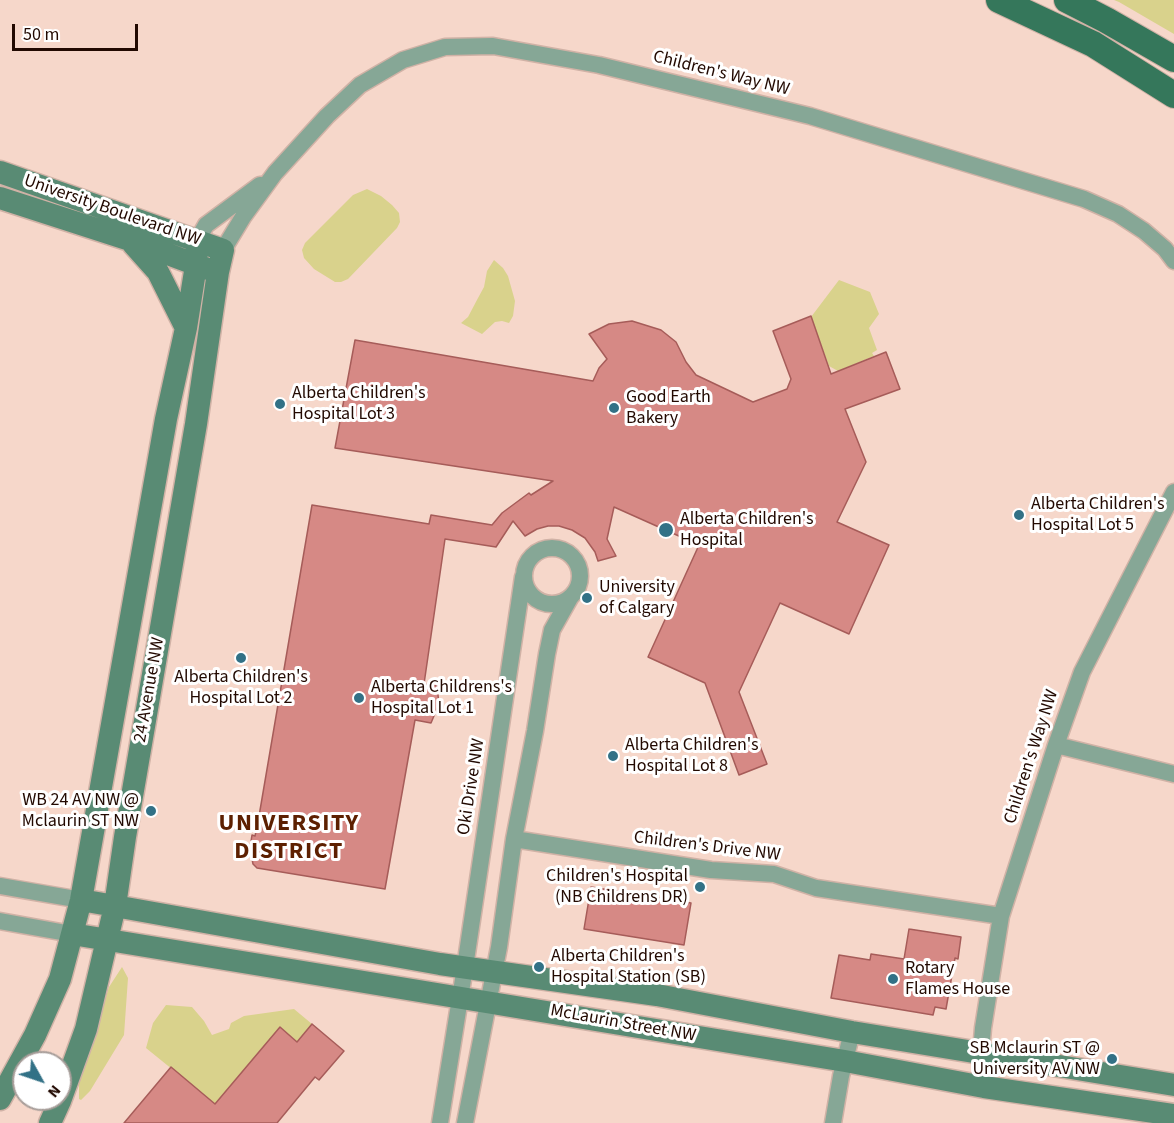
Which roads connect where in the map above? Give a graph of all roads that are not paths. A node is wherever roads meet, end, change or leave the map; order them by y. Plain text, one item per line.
1 (999, 0) edge
2 (1067, 0) edge
3 (1174, 59) edge
4 (1174, 95) edge
5 (0, 172) edge
6 (275, 173) junction
7 (0, 198) edge
8 (130, 240) junction
9 (197, 241) junction
10 (221, 261) junction
11 (1174, 261) edge
12 (195, 265) junction
13 (186, 328) junction
14 (1174, 492) edge
15 (524, 577) junction
16 (570, 598) junction
17 (1056, 746) junction
18 (1174, 774) edge
19 (514, 839) junction
20 (0, 886) edge
21 (81, 900) junction
22 (115, 906) junction
23 (1001, 916) junction
24 (0, 921) edge
25 (72, 934) junction
26 (107, 939) junction
27 (465, 967) junction
28 (494, 970) junction
29 (460, 996) junction
30 (488, 1001) junction
31 (852, 1032) junction
32 (981, 1052) junction
33 (845, 1061) junction
34 (1174, 1085) edge
35 (0, 1099) edge
36 (1174, 1115) edge
37 (50, 1123) edge
38 (440, 1123) edge
39 (465, 1123) edge
40 (833, 1123) edge

1 - 4 main road
2 - 3 main road
5 - 9 street, University Boulevard NW
6 - 9 street, Children's Way NW
6 - 10 street, Children's Way NW
6 - 11 street, Children's Way NW
7 - 8 street, University Boulevard NW
8 - 12 street, University Boulevard NW
8 - 13 street
9 - 10 street, University Boulevard NW
9 - 12 street, 24 Avenue NW
10 - 12 street, University Boulevard NW
10 - 22 street, 24 Avenue NW
12 - 13 street, 24 Avenue NW
13 - 21 street, 24 Avenue NW
14 - 17 street, Children's Way NW
15 - 16 street
15 - 16 street
15 - 27 street, Oki Drive NW
16 - 19 street
17 - 18 street
17 - 23 street, Children's Way NW
19 - 23 street, Children's Drive NW
19 - 28 street
20 - 21 street
21 - 22 street, McLaurin Street NW
21 - 25 street, 24 Avenue NW
22 - 26 street, 24 Avenue NW
22 - 27 street, McLaurin Street NW
23 - 32 street, Children's Way NW
24 - 25 street
25 - 26 street, McLaurin Street NW
25 - 35 street, 24 Avenue NW
26 - 29 street, McLaurin Street NW
26 - 37 street, 24 Avenue NW
27 - 28 street, McLaurin Street NW
27 - 29 street, Oki Drive NW
28 - 30 street
28 - 31 street, McLaurin Street NW
29 - 30 street, McLaurin Street NW
29 - 38 street, Oki Drive NW
30 - 33 street, McLaurin Street NW
30 - 39 street
31 - 32 street, McLaurin Street NW
31 - 33 street
32 - 34 street, McLaurin Street NW
33 - 36 street, McLaurin Street NW
33 - 40 street

